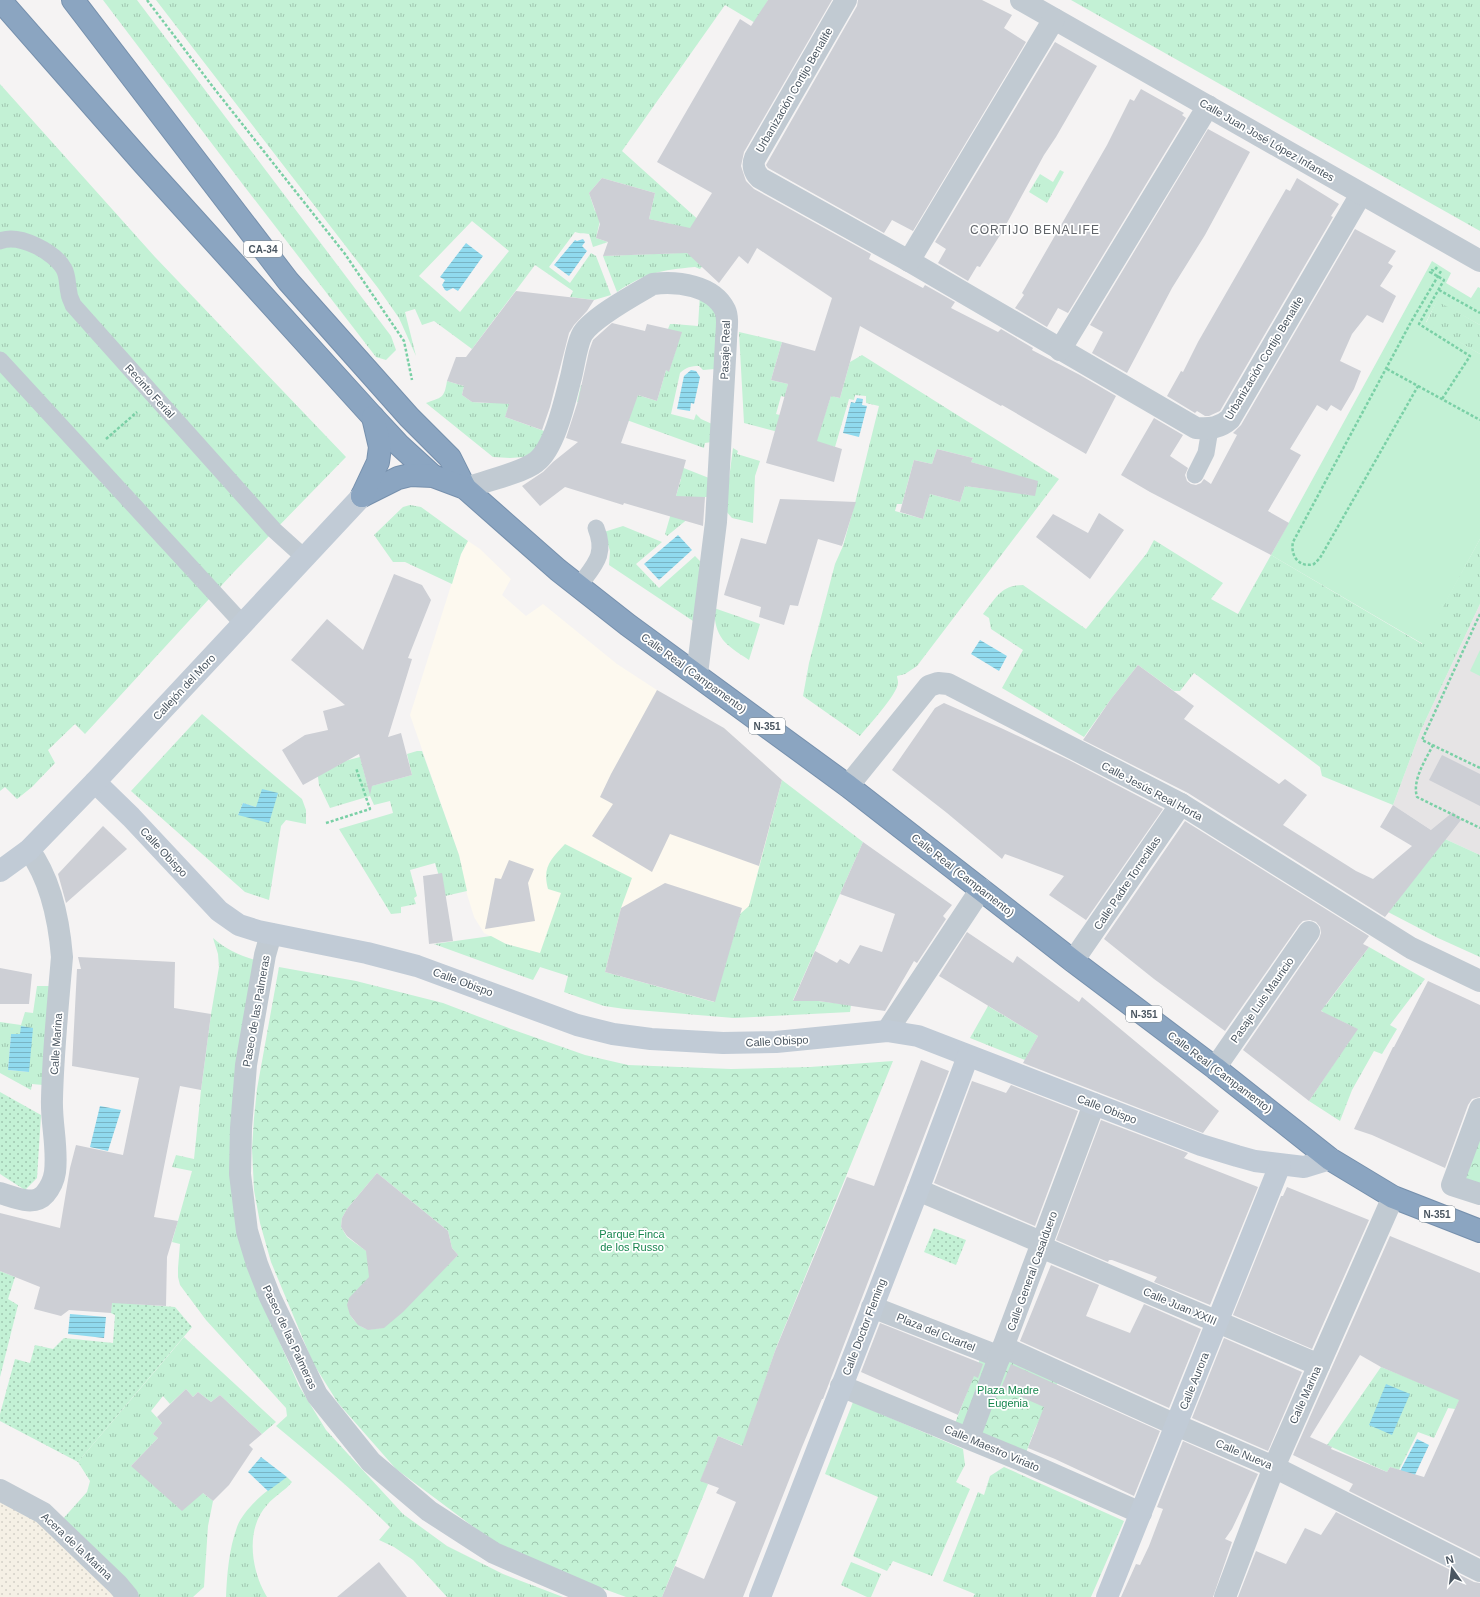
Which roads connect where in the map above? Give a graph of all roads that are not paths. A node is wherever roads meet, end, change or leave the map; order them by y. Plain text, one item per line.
1 (0, 0) edge
2 (73, 0) edge
3 (846, 0) edge
4 (1021, 0) edge
5 (0, 18) edge
6 (1054, 19) junction
7 (25, 28) junction
8 (1208, 106) junction
9 (1361, 194) junction
10 (0, 241) edge
11 (909, 261) junction
12 (1480, 262) edge
13 (1060, 350) junction
14 (0, 360) edge
15 (372, 416) junction
16 (1210, 428) junction
17 (1195, 475) dead end
18 (432, 476) junction
19 (465, 488) junction
20 (362, 496) junction
21 (596, 528) dead end
22 (305, 558) junction
23 (579, 586) junction
24 (243, 624) junction
25 (697, 674) junction
26 (95, 782) junction
27 (848, 786) junction
28 (1181, 804) junction
29 (29, 850) junction
30 (0, 871) edge
31 (981, 889) junction
32 (1309, 932) dead end
33 (271, 934) junction
34 (1073, 961) junction
35 (1480, 981) edge
36 (887, 1031) junction
37 (968, 1056) junction
38 (1215, 1068) junction
39 (1094, 1104) junction
40 (1480, 1109) edge
41 (1330, 1159) junction
42 (1280, 1165) junction
43 (918, 1190) junction
44 (0, 1193) edge
45 (1480, 1194) edge
46 (1393, 1197) junction
47 (1480, 1231) edge
48 (1042, 1245) junction
49 (872, 1307) junction
50 (1218, 1322) junction
51 (1001, 1352) junction
52 (1319, 1365) junction
53 (841, 1386) junction
54 (1176, 1425) junction
55 (969, 1438) junction
56 (1274, 1467) junction
57 (0, 1490) edge
58 (1141, 1513) junction
59 (1480, 1571) edge
60 (128, 1597) edge
61 (596, 1597) edge
62 (760, 1597) edge
63 (1107, 1597) edge
64 (1225, 1597) edge

1 - 7 highway, CA-34
2 - 19 highway, CA-34
3 - 11 street, Urbanización Cortijo Benalife
4 - 6 street
5 - 7 lane
6 - 8 street, Calle Juan José López Infantes
6 - 11 street
7 - 15 highway, CA-34
8 - 9 street, Calle Juan José López Infantes
8 - 13 street
9 - 12 street, Calle Juan José López Infantes
9 - 16 street, Urbanización Cortijo Benalife
10 - 22 lane, Recinto Ferial
11 - 13 street, Urbanización Cortijo Benalife
13 - 16 street, Urbanización Cortijo Benalife
14 - 24 lane
15 - 18 highway, CA-34
15 - 20 highway
16 - 17 lane
18 - 19 highway, CA-34
18 - 20 highway
19 - 23 highway, Calle Real (Campamento) / N-351
19 - 25 street, Pasaje Real
20 - 22 street, Callejón del Moro
21 - 23 lane
22 - 24 street, Callejón del Moro
23 - 25 highway, Calle Real (Campamento) / N-351
24 - 26 street, Callejón del Moro
25 - 27 highway, Calle Real (Campamento) / N-351
26 - 29 street, Callejón del Moro
26 - 33 street, Calle Obispo
27 - 28 street, Calle Jesús Real Horta
27 - 31 highway, Calle Real (Campamento) / N-351
28 - 34 street, Calle Padre Torrecillas
28 - 35 street, Calle Jesús Real Horta
29 - 30 street, Callejón del Moro
29 - 44 street, Calle Marina
31 - 34 highway, Calle Real (Campamento) / N-351
31 - 36 street
32 - 38 street, Pasaje Luis Mauricio
33 - 36 street, Calle Obispo
33 - 61 street, Paseo de las Palmeras
34 - 38 highway, Calle Real (Campamento) / N-351
36 - 37 street, Calle Obispo
37 - 39 street, Calle Obispo
37 - 43 street, Calle Doctor Fleming
38 - 41 highway, Calle Real (Campamento) / N-351
39 - 42 street, Calle Obispo
39 - 48 street, Calle General Casalduero
40 - 45 street
41 - 42 street, Calle Obispo
41 - 46 highway, Calle Real (Campamento) / N-351
42 - 50 street, Calle Aurora
43 - 48 street
43 - 49 street, Calle Doctor Fleming
46 - 47 highway, Calle Real (Campamento) / N-351
46 - 52 street, Calle Marina
48 - 50 street, Calle Juan XXIII
48 - 51 street, Calle General Casalduero
49 - 51 street, Plaza del Cuartel
49 - 53 street, Calle Doctor Fleming
50 - 52 street, Calle Juan XXIII
50 - 54 street, Calle Aurora
51 - 54 street, Calle Nueva
51 - 55 street, Calle General Casalduero
52 - 56 street, Calle Marina
53 - 55 street, Calle Maestro Viriato
53 - 62 street, Calle Doctor Fleming
54 - 56 street, Calle Nueva
54 - 58 street, Calle Aurora
55 - 58 street, Calle Maestro Viriato
56 - 59 street, Calle Nueva
56 - 64 street, Calle Marina
57 - 60 street, Acera de la Marina
58 - 63 street, Calle Aurora

